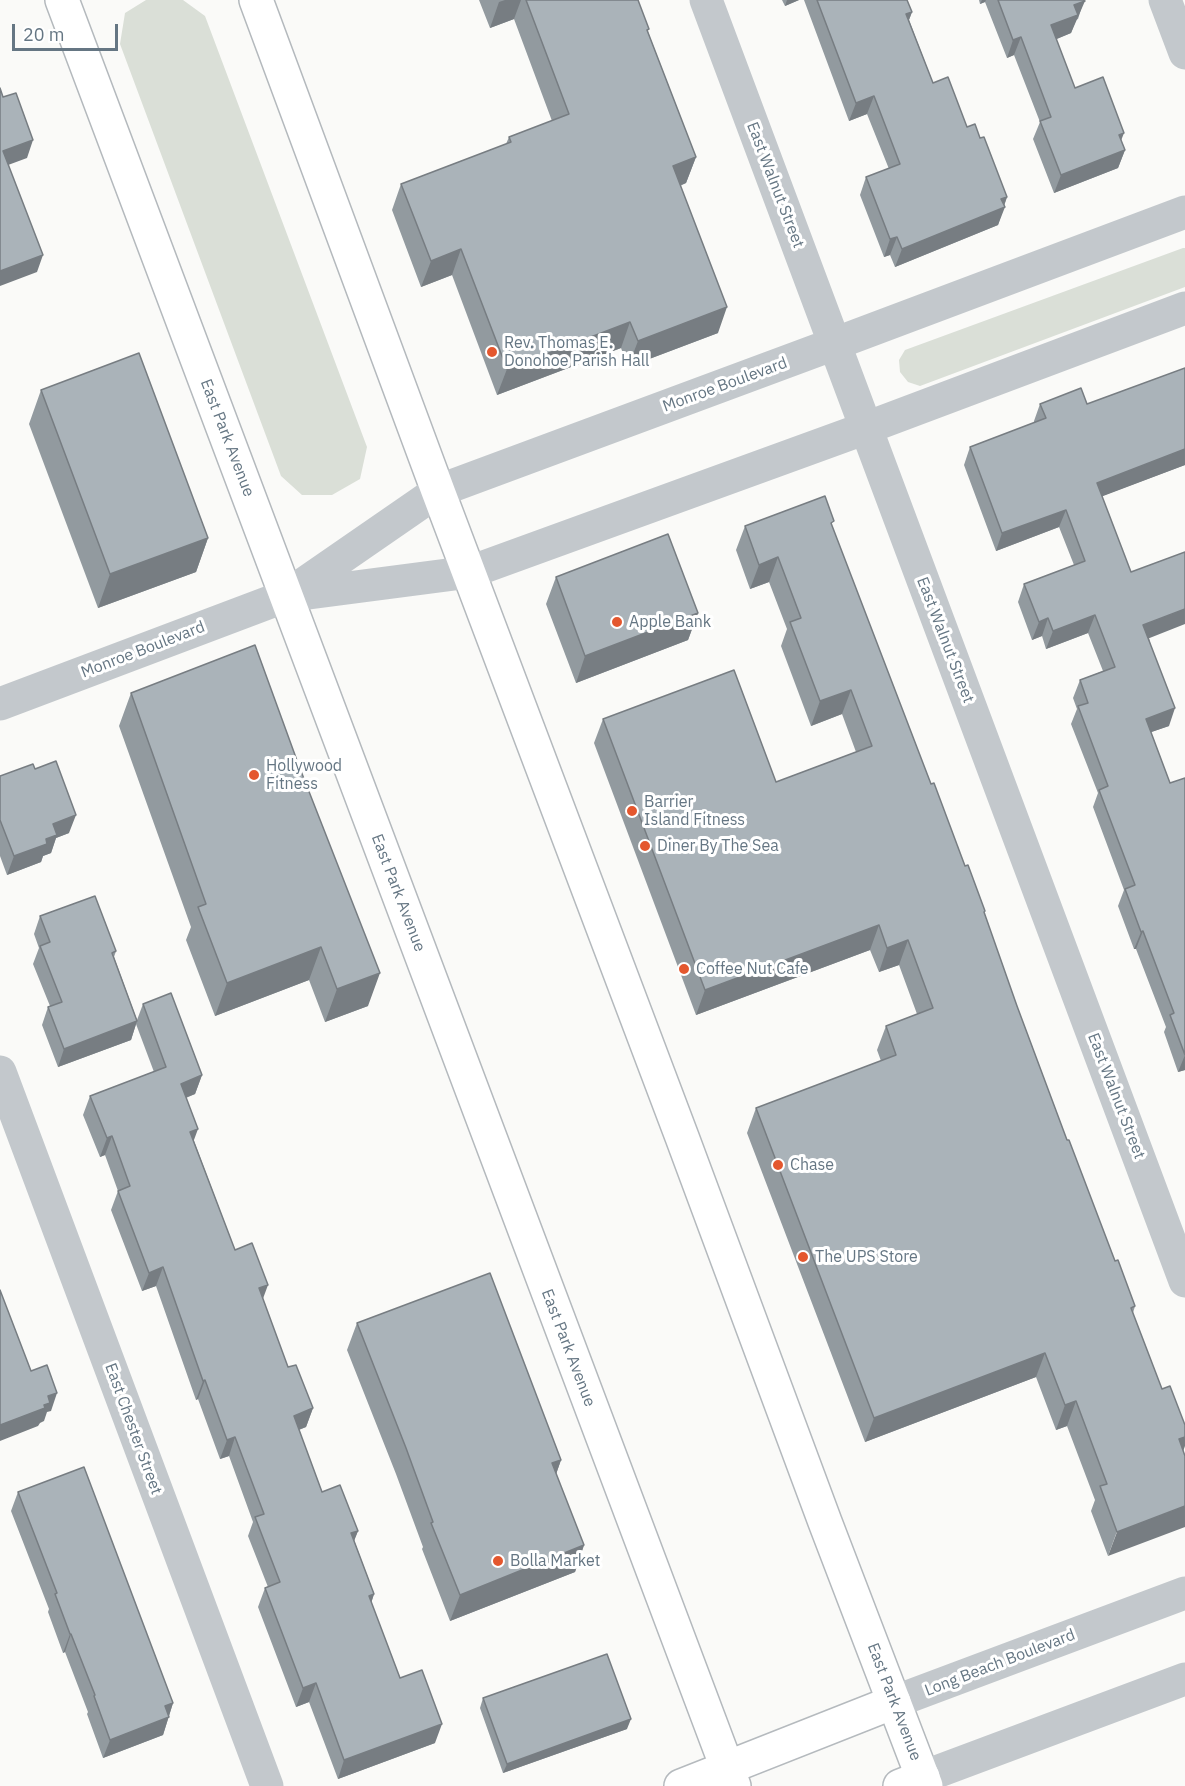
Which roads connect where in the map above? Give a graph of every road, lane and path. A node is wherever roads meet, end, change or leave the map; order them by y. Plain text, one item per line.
1 (62, 0) edge
2 (256, 0) edge
3 (706, 0) edge
4 (1165, 0) edge
5 (1185, 53) edge
6 (1185, 212) edge
7 (1185, 308) edge
8 (834, 345) junction
9 (866, 428) junction
10 (438, 491) junction
11 (470, 572) junction
12 (286, 596) junction
13 (0, 704) edge
14 (0, 1072) edge
15 (1185, 1281) edge
16 (1185, 1593) edge
17 (1185, 1679) edge
18 (894, 1702) junction
19 (730, 1777) edge
20 (916, 1783) edge
21 (267, 1786) edge
22 (681, 1786) edge

1 - 12 main road, East Park Avenue
2 - 10 main road, East Park Avenue
3 - 8 street, East Walnut Street
4 - 5 street
6 - 8 street, Monroe Boulevard
7 - 9 street, Monroe Boulevard
8 - 9 street, East Walnut Street
8 - 10 street, Monroe Boulevard
9 - 11 street, Monroe Boulevard
9 - 15 street, East Walnut Street
10 - 11 main road, East Park Avenue
10 - 12 street, Monroe Boulevard
11 - 12 street, Monroe Boulevard
11 - 18 main road, East Park Avenue
12 - 13 street, Monroe Boulevard
12 - 19 main road, East Park Avenue
14 - 21 street, East Chester Street
16 - 18 street, Long Beach Boulevard
17 - 20 street
18 - 19 main road, Long Beach Boulevard
18 - 20 main road, East Park Avenue
19 - 22 main road, Long Beach Boulevard

